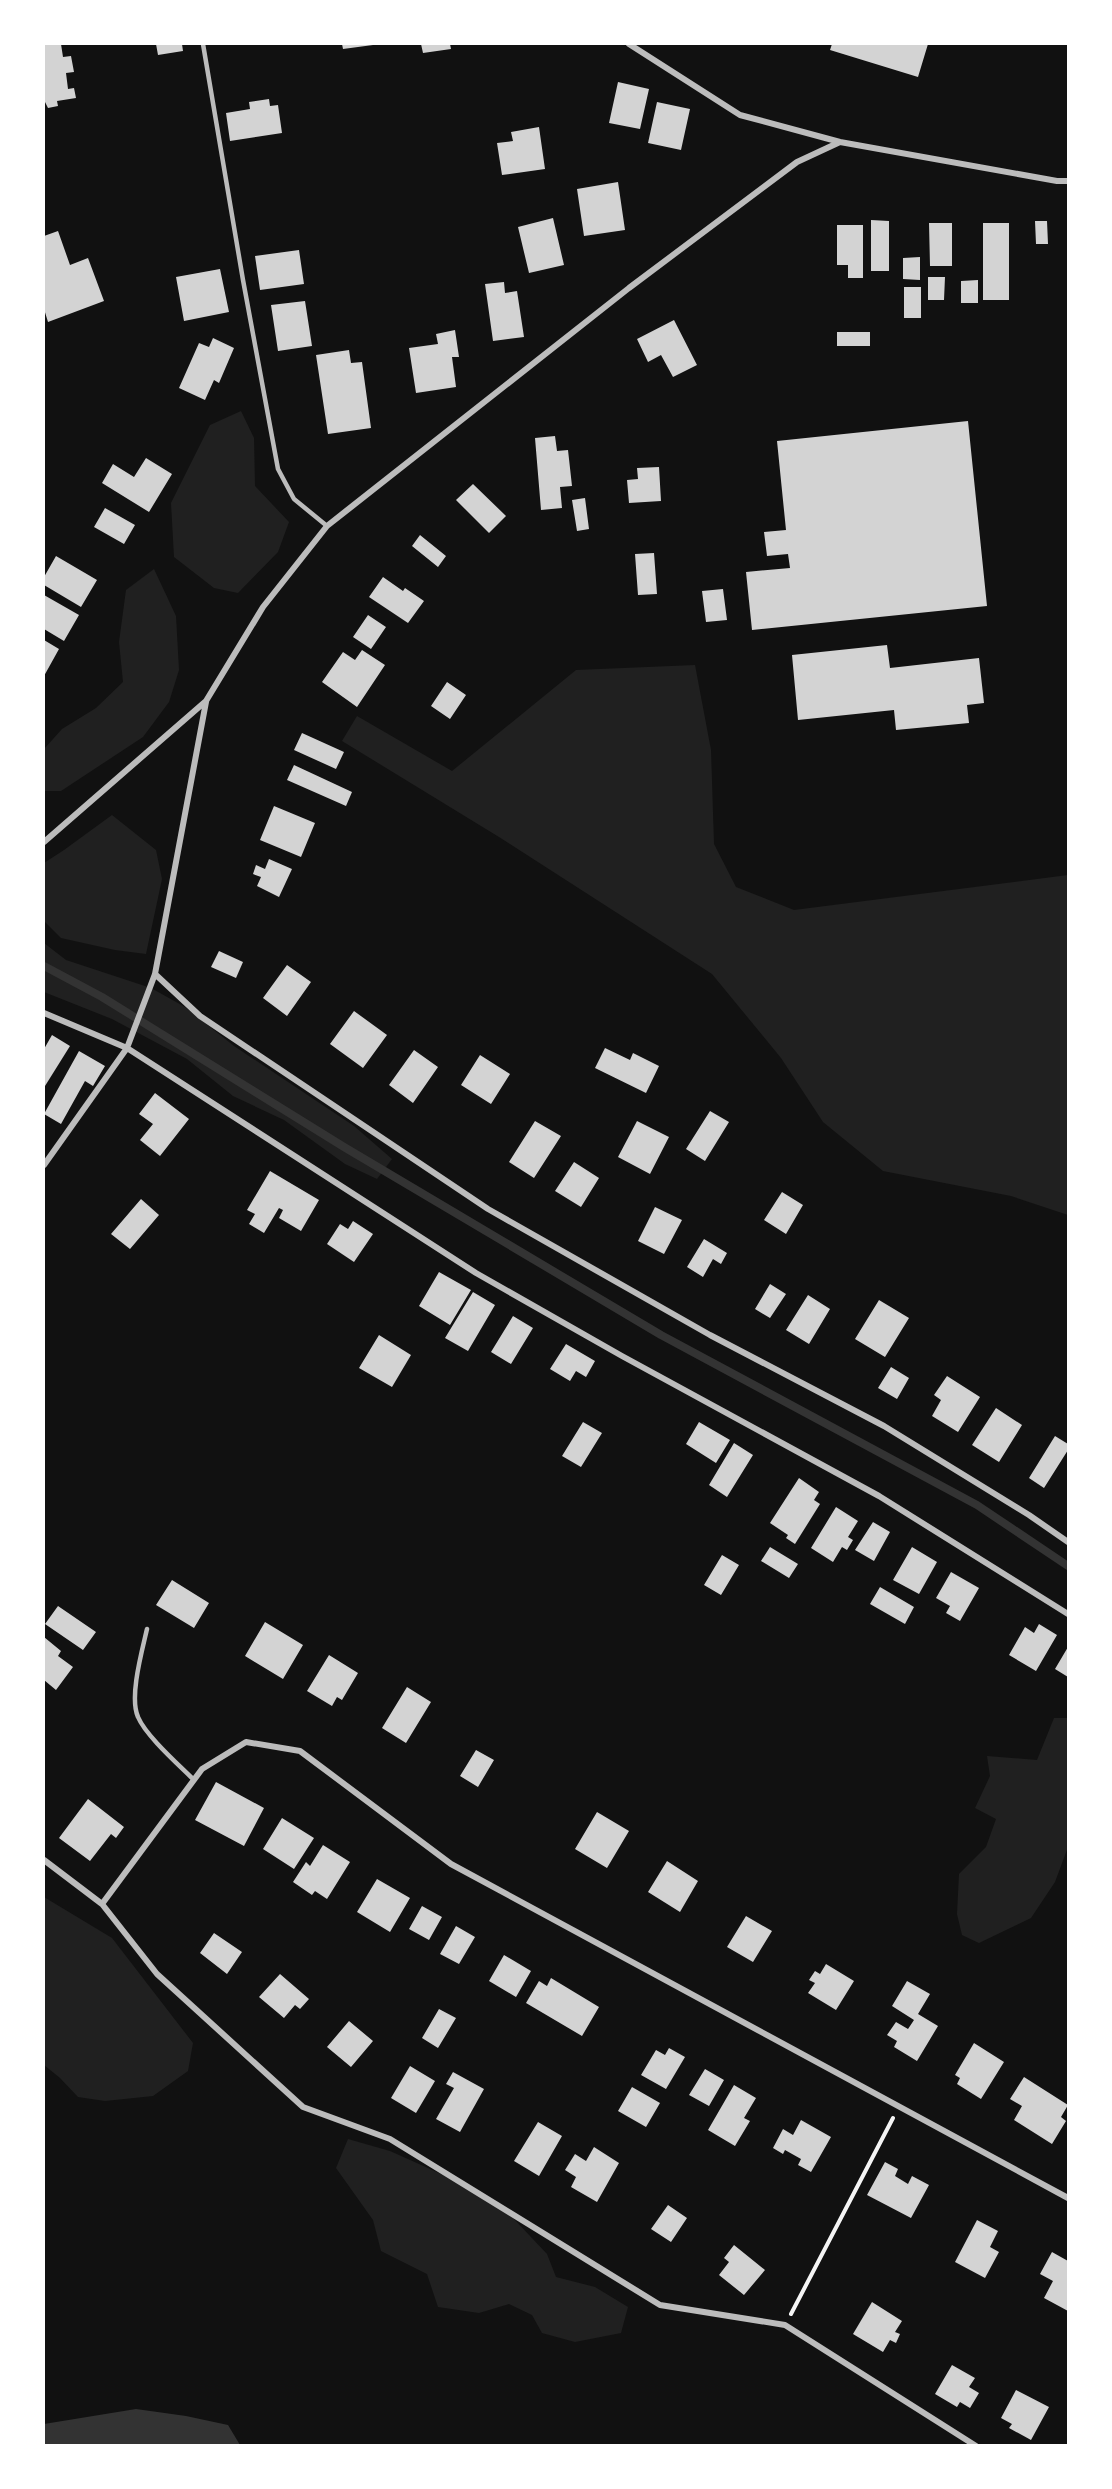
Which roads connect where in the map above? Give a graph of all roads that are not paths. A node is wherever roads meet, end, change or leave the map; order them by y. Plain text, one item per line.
1 (203, 44) edge
2 (629, 44) edge
3 (840, 142) junction
4 (1068, 181) edge
5 (327, 526) junction
6 (206, 701) junction
7 (44, 842) edge
8 (155, 974) junction
9 (44, 1013) edge
10 (127, 1048) junction
11 (44, 1165) edge
12 (1068, 1542) edge
13 (1068, 1614) edge
14 (147, 1629) dead end
15 (194, 1780) junction
16 (44, 1860) edge
17 (102, 1904) junction
18 (1068, 2198) edge
19 (976, 2445) edge

1 - 5 lane
2 - 3 street
3 - 4 street
3 - 5 street
5 - 6 street
6 - 7 street
6 - 8 street
8 - 10 street
8 - 12 street
9 - 10 street
10 - 11 street
10 - 13 street
14 - 15 lane
15 - 17 street
15 - 18 street
16 - 17 street
17 - 19 street

